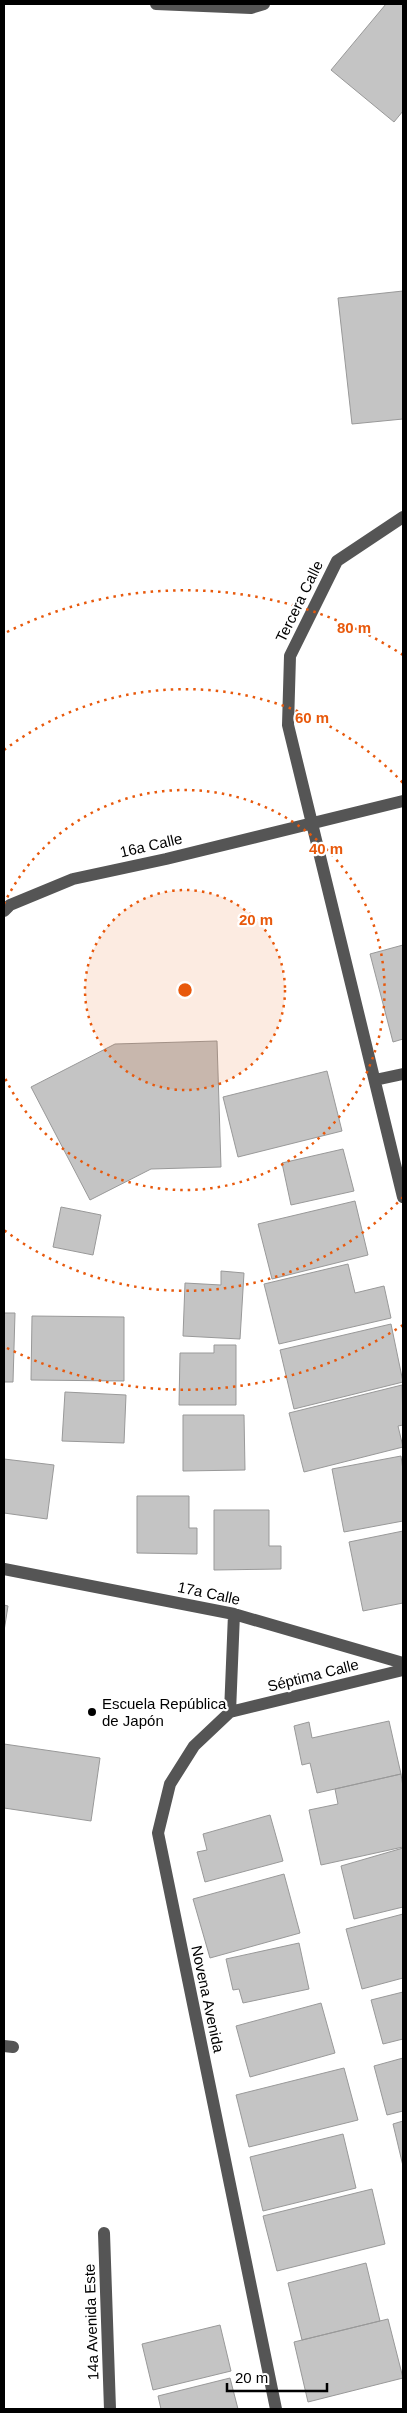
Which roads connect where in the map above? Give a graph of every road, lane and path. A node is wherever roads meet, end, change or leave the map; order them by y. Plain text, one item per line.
1 (156, 4) edge
2 (264, 4) edge
3 (403, 517) edge
4 (403, 801) edge
5 (310, 823) junction
6 (4, 910) edge
7 (403, 1074) edge
8 (375, 1080) junction
9 (403, 1197) edge
10 (4, 1569) edge
11 (234, 1614) junction
12 (403, 1663) edge
13 (403, 1670) edge
14 (230, 1712) junction
15 (104, 2233) dead end
16 (110, 2409) edge
17 (276, 2409) edge

1 - 2 street
3 - 5 street, Tercera Calle
4 - 5 street, 16a Calle
5 - 6 street, 16a Calle
5 - 8 street, Tercera Calle
7 - 8 street
8 - 9 street, Tercera Calle
10 - 11 street, 17a Calle
11 - 12 street, 17a Calle
11 - 14 street
13 - 14 street, Séptima Calle
14 - 17 street, Novena Avenida
15 - 16 street, 14a Avenida Este

